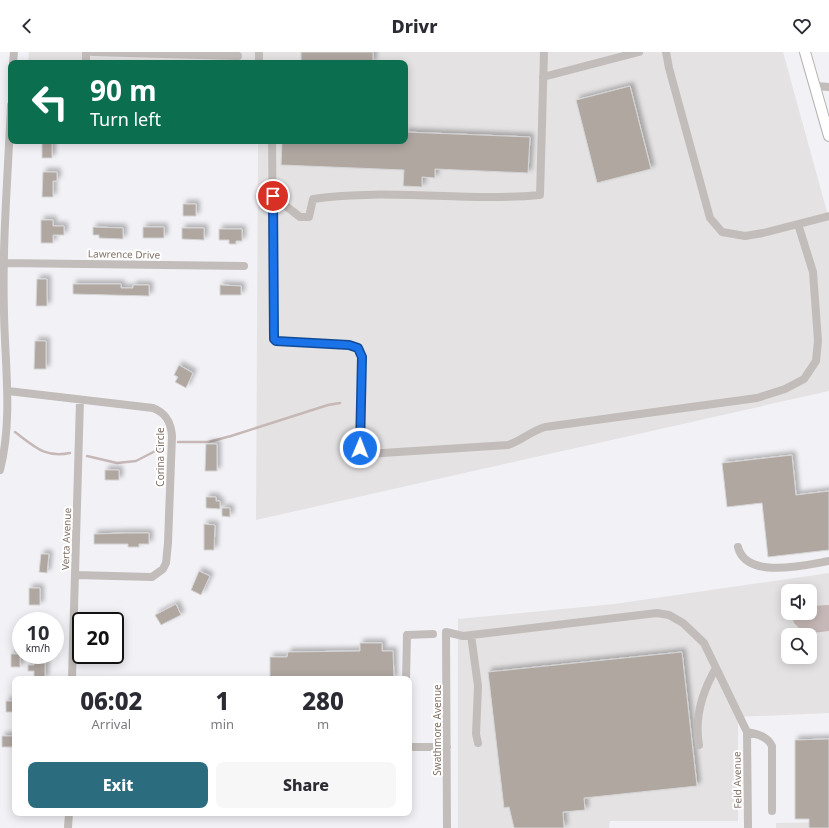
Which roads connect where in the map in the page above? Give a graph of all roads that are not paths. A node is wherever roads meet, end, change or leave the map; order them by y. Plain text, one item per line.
1 (92, 52) edge
2 (110, 52) edge
3 (133, 52) edge
4 (544, 52) edge
5 (639, 52) edge
6 (666, 52) edge
7 (805, 52) edge
8 (156, 53) edge
9 (179, 53) edge
10 (225, 54) edge
11 (623, 54) edge
12 (202, 56) edge
13 (238, 56) dead end
14 (543, 77) junction
15 (816, 86) junction
16 (829, 86) edge
17 (829, 136) edge
18 (9, 144) edge
19 (272, 144) edge
20 (273, 196) junction
21 (829, 216) edge
22 (798, 224) junction
23 (4, 263) junction
24 (244, 266) dead end
25 (3, 341) edge
26 (8, 391) junction
27 (80, 400) junction
28 (0, 470) edge
29 (738, 547) dead end
30 (829, 561) edge
31 (75, 575) junction
32 (433, 634) dead end
33 (471, 635) junction
34 (716, 668) junction
35 (72, 676) edge
36 (406, 676) edge
37 (746, 732) junction
38 (478, 744) dead end
39 (699, 745) dead end
40 (412, 747) edge
41 (447, 747) junction
42 (772, 811) dead end
43 (69, 816) edge
44 (68, 828) edge
45 (447, 828) edge
46 (748, 828) edge

1 - 2 street
2 - 3 street
3 - 8 street
4 - 14 street
5 - 11 street
6 - 22 street
7 - 15 main road
8 - 9 street
9 - 12 street
10 - 12 street
10 - 13 street
11 - 14 street
14 - 20 street
15 - 16 street
15 - 17 main road
18 - 23 street
19 - 20 street
20 - 22 street
21 - 22 street
23 - 24 street, Lawrence Drive
23 - 25 street
25 - 26 street
26 - 27 street, Corina Circle
26 - 28 street
27 - 31 street, Verta Avenue
27 - 31 street, Corina Circle
29 - 30 street
31 - 35 street, Verta Avenue
32 - 36 street
33 - 34 street
33 - 38 street
33 - 41 street, Swathmore Avenue
34 - 37 street
34 - 39 street
37 - 42 street
37 - 46 street, Feld Avenue
40 - 41 street
41 - 45 street, Swathmore Avenue
43 - 44 street

